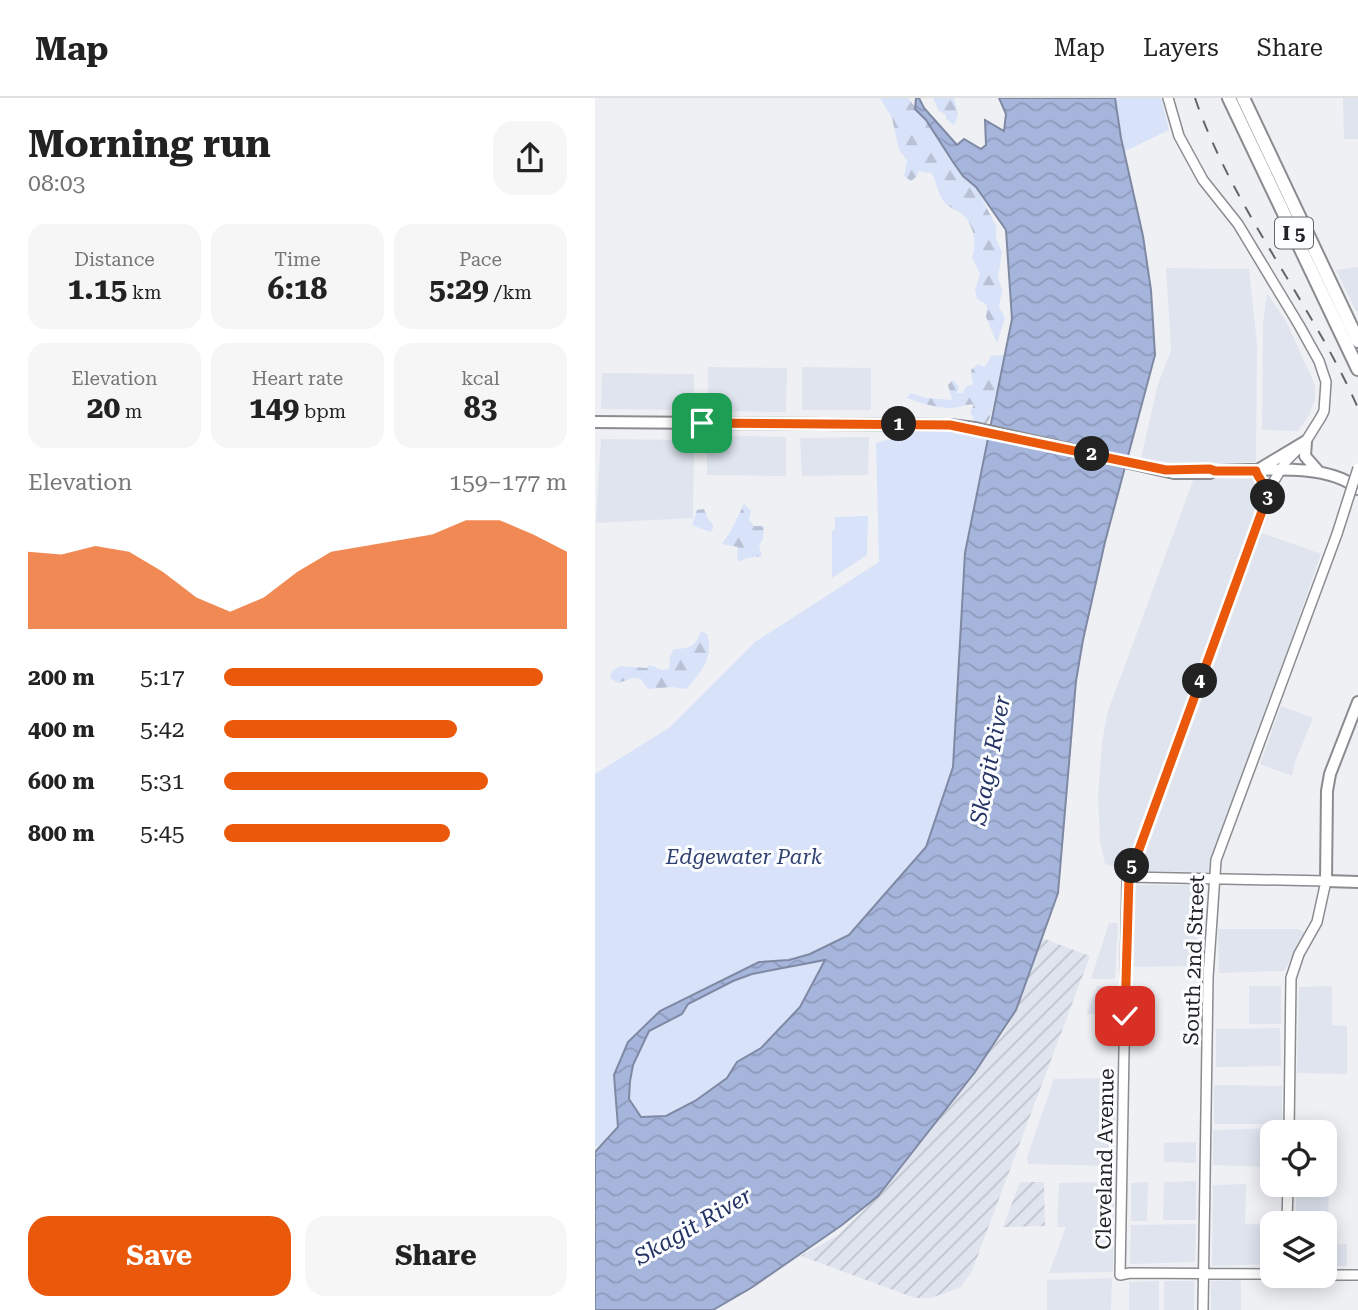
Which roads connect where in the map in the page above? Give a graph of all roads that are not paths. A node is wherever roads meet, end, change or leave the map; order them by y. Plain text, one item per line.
1 (1168, 98) edge
2 (1229, 98) edge
3 (1243, 98) edge
4 (1358, 341) edge
5 (1358, 369) edge
6 (595, 422) edge
7 (1306, 441) junction
8 (1358, 468) edge
9 (1256, 471) junction
10 (1279, 471) junction
11 (1318, 471) junction
12 (1358, 489) edge
13 (1269, 492) junction
14 (1358, 702) edge
15 (1129, 877) junction
16 (1214, 880) junction
17 (1326, 881) junction
18 (1358, 881) edge
19 (1289, 1120) edge
20 (1203, 1274) junction
21 (1260, 1274) edge
22 (1337, 1275) edge
23 (1358, 1275) edge
24 (1203, 1310) edge

1 - 7 street, Cleveland Avenue
2 - 5 highway, I 5
3 - 4 highway, I 5
6 - 9 main road
7 - 9 main road
7 - 10 street, Cleveland Avenue
7 - 11 main road
8 - 16 street, South 2nd Street, bridge
9 - 10 main road
9 - 13 main road
10 - 11 main road
10 - 13 street, Cleveland Avenue
11 - 12 main road
13 - 15 street, Cleveland Avenue
14 - 17 main road
15 - 16 street
15 - 20 street, Cleveland Avenue
16 - 17 street
16 - 20 street, South 2nd Street
17 - 18 main road
17 - 19 street
20 - 21 street
20 - 24 street, South 2nd Street
22 - 23 street

